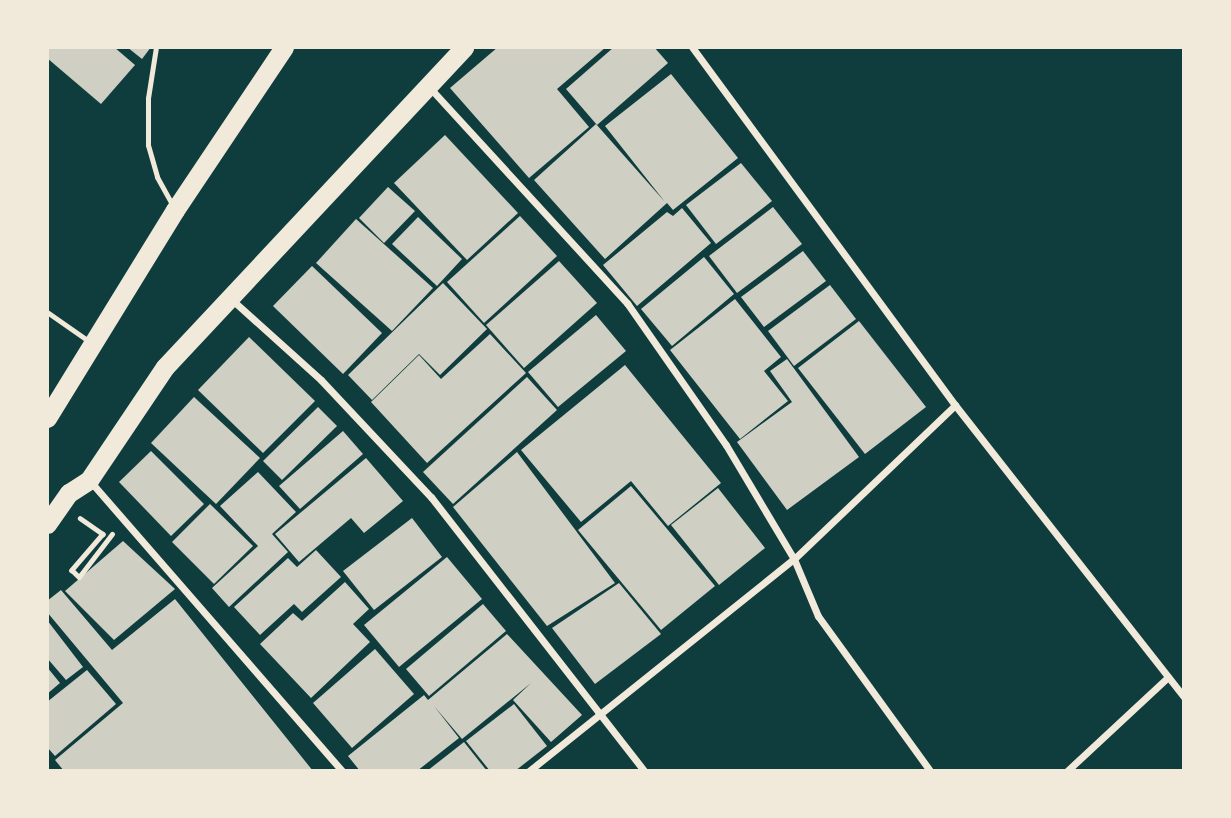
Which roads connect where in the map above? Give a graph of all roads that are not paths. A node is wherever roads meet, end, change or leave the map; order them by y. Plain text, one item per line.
1 (156, 47) edge
2 (284, 47) edge
3 (464, 47) edge
4 (692, 47) edge
5 (430, 88) junction
6 (175, 210) junction
7 (230, 298) junction
8 (47, 312) edge
9 (95, 345) junction
10 (955, 405) junction
11 (47, 418) edge
12 (89, 480) junction
13 (47, 524) edge
14 (794, 559) junction
15 (1168, 677) junction
16 (1184, 697) edge
17 (604, 715) junction
18 (342, 771) edge
19 (529, 771) edge
20 (645, 771) edge
21 (930, 771) edge
22 (1067, 771) edge

1 - 6 lane
2 - 6 highway
3 - 5 highway
4 - 10 street
5 - 7 highway
5 - 14 street
6 - 9 highway
7 - 12 highway
7 - 17 street
8 - 9 lane
9 - 11 highway
10 - 14 street
10 - 15 street
12 - 13 highway
12 - 18 street
14 - 17 street
14 - 21 street
15 - 16 street
15 - 22 street
17 - 19 street
17 - 20 street

